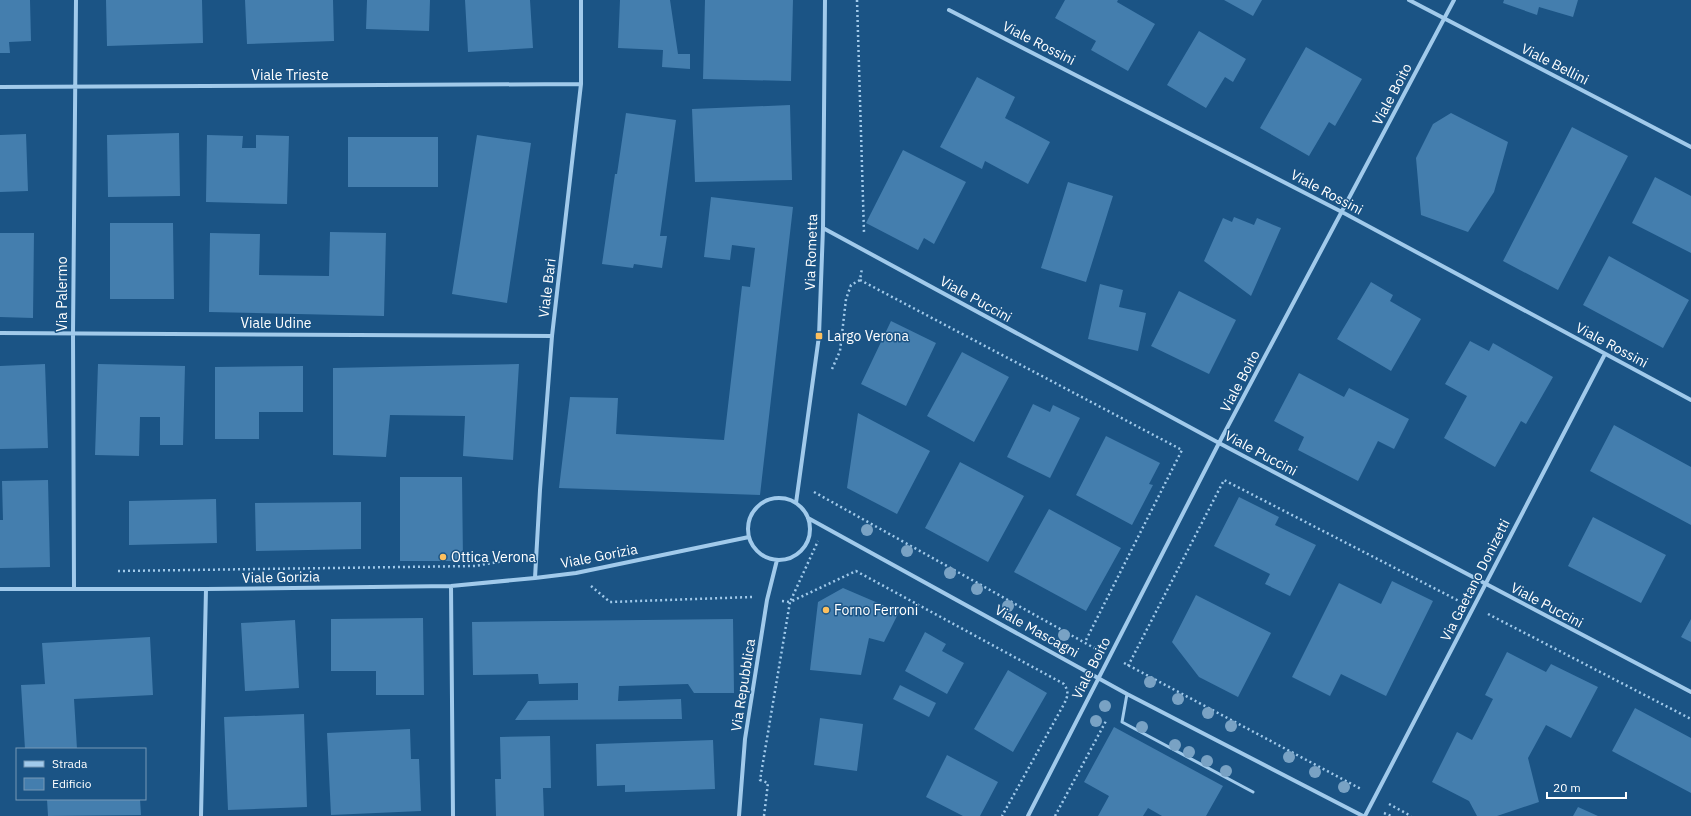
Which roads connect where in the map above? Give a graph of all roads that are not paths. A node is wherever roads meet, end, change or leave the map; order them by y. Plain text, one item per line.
1 (76, 0) edge
2 (581, 0) edge
3 (825, 0) edge
4 (1409, 0) edge
5 (1454, 0) edge
6 (949, 10) dead end
7 (1444, 19) junction
8 (581, 84) junction
9 (0, 87) edge
10 (74, 87) junction
11 (1691, 146) edge
12 (1342, 212) junction
13 (823, 228) junction
14 (0, 333) edge
15 (73, 333) junction
16 (552, 336) junction
17 (1604, 354) junction
18 (1691, 400) edge
19 (1219, 444) junction
20 (796, 503) junction
21 (808, 518) junction
22 (749, 537) junction
23 (777, 560) junction
24 (535, 578) junction
25 (1485, 584) junction
26 (452, 586) junction
27 (74, 588) junction
28 (0, 589) edge
29 (206, 589) junction
30 (1099, 678) junction
31 (1691, 692) edge
32 (1127, 694) junction
33 (1253, 792) dead end
34 (201, 816) edge
35 (453, 816) edge
36 (739, 816) edge
37 (1028, 816) edge
38 (1364, 816) edge

1 - 10 street, Via Palermo
2 - 8 street, Viale Bari
3 - 13 street, Via Rometta
4 - 7 street, Viale Bellini
5 - 7 street, Viale Boito
6 - 12 street, Viale Rossini
7 - 11 street, Viale Bellini
7 - 12 street, Viale Boito
8 - 10 street, Viale Trieste
8 - 16 street, Viale Bari
9 - 10 street, Viale Trieste
10 - 15 street, Via Palermo
12 - 17 street, Viale Rossini
12 - 19 street, Viale Boito
13 - 19 street, Viale Puccini
13 - 20 street, Via Rometta
14 - 15 street, Viale Udine
15 - 16 street, Viale Udine
15 - 27 street, Via Palermo
16 - 24 street, Viale Bari
17 - 18 street, Viale Rossini
17 - 25 street, Via Gaetano Donizetti
19 - 25 street, Viale Puccini
19 - 30 street, Viale Boito
20 - 21 street
20 - 22 street
21 - 23 street
21 - 30 street, Viale Mascagni
22 - 23 street
22 - 24 street, Viale Gorizia
23 - 36 street, Via Repubblica
24 - 26 street, Viale Gorizia
25 - 31 street, Viale Puccini
25 - 38 street, Via Gaetano Donizetti
26 - 29 street, Viale Gorizia
26 - 35 street
27 - 28 street, Viale Gorizia
27 - 29 street, Viale Gorizia
29 - 34 street
30 - 32 street, Viale Mascagni
30 - 37 street, Viale Boito
32 - 33 lane
32 - 38 street, Viale Mascagni

